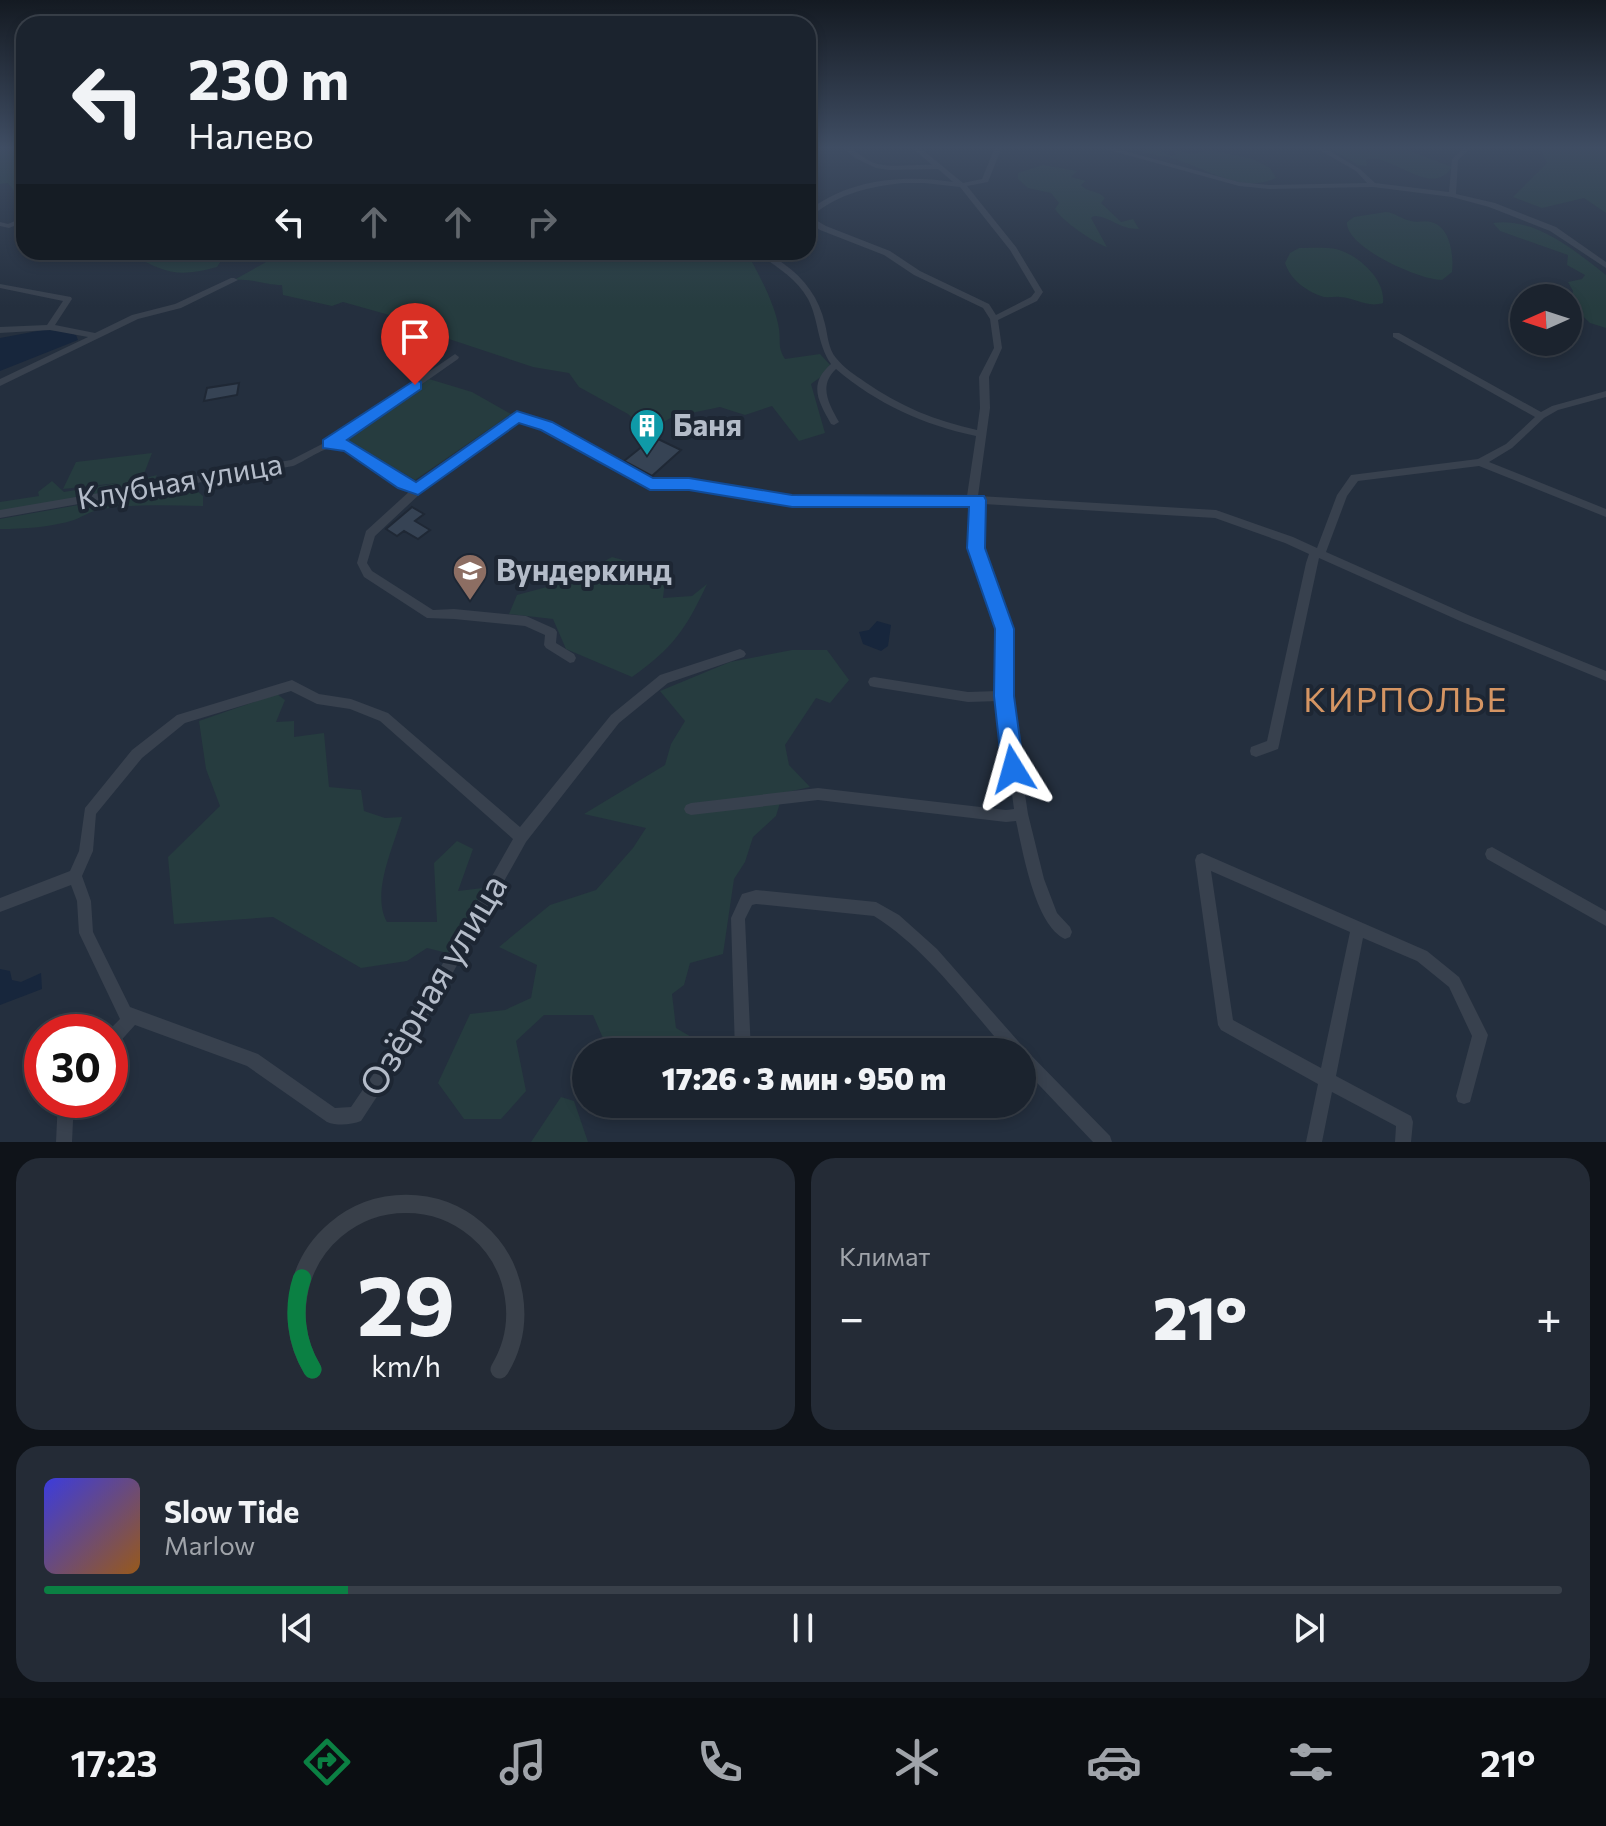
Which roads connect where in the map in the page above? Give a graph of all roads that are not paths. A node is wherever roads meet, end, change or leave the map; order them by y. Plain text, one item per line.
1 (974, 200) edge
2 (1473, 200) edge
3 (816, 224) edge
4 (772, 260) edge
5 (1606, 266) edge
6 (234, 280) dead end
7 (0, 286) edge
8 (994, 319) junction
9 (50, 327) junction
10 (0, 330) edge
11 (1396, 335) dead end
12 (97, 336) junction
13 (455, 357) dead end
14 (836, 364) junction
15 (0, 383) edge
16 (1606, 394) edge
17 (1541, 416) junction
18 (834, 422) dead end
19 (981, 434) junction
20 (329, 444) junction
21 (1480, 462) junction
22 (418, 489) junction
23 (975, 500) junction
24 (1606, 513) edge
25 (0, 514) edge
26 (1320, 553) junction
27 (740, 654) dead end
28 (570, 658) dead end
29 (1606, 676) edge
30 (874, 682) dead end
31 (1004, 696) junction
32 (1256, 751) dead end
33 (691, 809) dead end
34 (1021, 814) junction
35 (521, 837) junction
36 (1492, 854) dead end
37 (75, 876) junction
38 (0, 905) edge
39 (1606, 919) edge
40 (1358, 928) junction
41 (1065, 932) dead end
42 (132, 1017) junction
43 (128, 1021) edge
44 (742, 1038) edge
45 (1007, 1038) edge
46 (1036, 1069) edge
47 (1328, 1080) junction
48 (1464, 1096) dead end
49 (65, 1118) edge
50 (64, 1142) edge
51 (1104, 1142) edge
52 (1314, 1142) edge
53 (1403, 1142) edge

1 - 8 street
2 - 5 street
3 - 8 street
4 - 14 street
6 - 12 street
7 - 9 street
8 - 19 street
9 - 10 street
9 - 12 street
11 - 17 street
12 - 15 street
13 - 20 street, Клубная улица
14 - 18 street
14 - 19 street
16 - 17 street
17 - 21 street
19 - 23 street
20 - 22 street
20 - 25 street, Клубная улица
21 - 24 street
21 - 26 street
22 - 23 street
22 - 28 street
23 - 26 street
23 - 31 street
26 - 29 street
26 - 32 street
27 - 35 street
30 - 31 street
31 - 34 street
33 - 34 street
34 - 41 street
35 - 37 street
35 - 42 street, Озёрная улица
36 - 39 street
37 - 38 street
37 - 42 street
40 - 47 street
40 - 47 street
40 - 48 street
42 - 43 street
44 - 45 street
46 - 51 street
47 - 52 street
47 - 53 street
49 - 50 street

